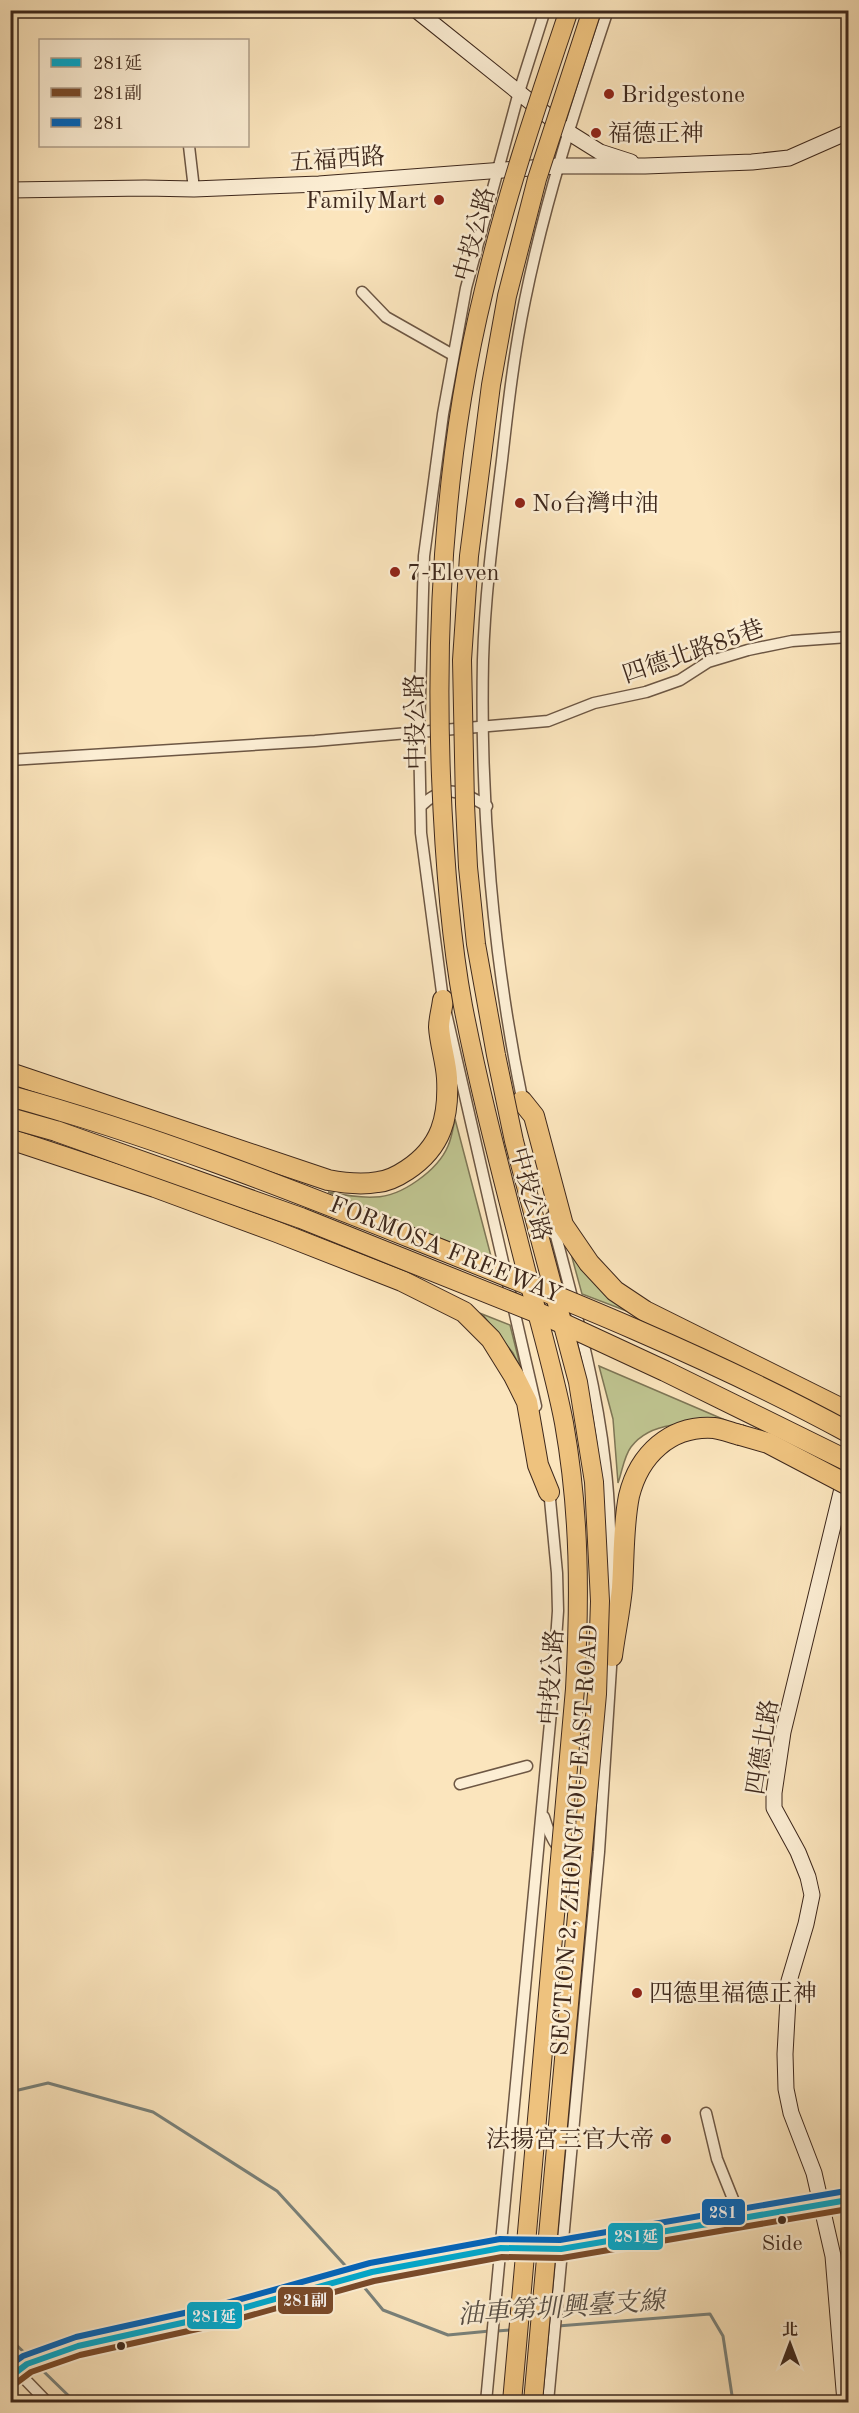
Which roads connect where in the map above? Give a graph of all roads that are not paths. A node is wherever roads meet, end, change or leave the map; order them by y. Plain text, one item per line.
1 (416, 10) edge
2 (545, 10) edge
3 (569, 10) edge
4 (592, 10) edge
5 (608, 10) edge
6 (519, 92) junction
7 (568, 132) junction
8 (849, 132) edge
9 (189, 147) edge
10 (557, 166) junction
11 (645, 166) junction
12 (497, 170) junction
13 (194, 189) junction
14 (10, 190) edge
15 (362, 292) dead end
16 (453, 355) junction
17 (849, 637) edge
18 (483, 726) junction
19 (419, 733) junction
20 (10, 760) edge
21 (421, 806) junction
22 (487, 806) junction
23 (443, 1000) junction
24 (10, 1073) edge
25 (10, 1096) edge
26 (522, 1101) junction
27 (10, 1118) edge
28 (10, 1139) edge
29 (849, 1412) edge
30 (841, 1438) edge
31 (849, 1450) edge
32 (849, 1463) edge
33 (846, 1491) edge
34 (549, 1492) junction
35 (612, 1656) junction
36 (527, 1766) dead end
37 (460, 1784) dead end
38 (543, 1811) junction
39 (599, 1852) junction
40 (706, 2113) dead end
41 (849, 2199) edge
42 (822, 2206) junction
43 (741, 2219) junction
44 (501, 2248) junction
45 (561, 2249) junction
46 (18, 2371) edge
47 (47, 2403) edge
48 (486, 2403) edge
49 (512, 2403) edge
50 (533, 2403) edge
51 (548, 2403) edge
52 (845, 2403) edge

1 - 6 street
2 - 6 street
3 - 49 main road, 中投公路, bridge
4 - 50 main road, 中投公路, bridge
5 - 7 street, SECTION 2, ZHONGTOU EAST ROAD
6 - 7 street
6 - 12 street
7 - 10 street, SECTION 2, ZHONGTOU EAST ROAD
7 - 11 street
8 - 11 street, 五福西路
9 - 13 street
10 - 11 street, 五福西路
10 - 12 street, 五福西路
10 - 18 street, SECTION 2, ZHONGTOU EAST ROAD
12 - 13 street, 五福西路
12 - 16 street
13 - 14 street, 五福西路
15 - 16 street
16 - 19 street
17 - 18 street, 四德北路85巷
18 - 19 street, 四德北路85巷
18 - 22 street, SECTION 2, ZHONGTOU EAST ROAD
19 - 20 street, 四德北路85巷
19 - 21 street
21 - 22 street
21 - 23 street
22 - 26 street, SECTION 2, ZHONGTOU EAST ROAD
23 - 24 highway
23 - 34 street
25 - 30 highway, FORMOSA FREEWAY, bridge
26 - 29 highway
26 - 35 street, SECTION 2, ZHONGTOU EAST ROAD
27 - 32 highway, FORMOSA FREEWAY, bridge
28 - 34 highway
30 - 31 street
32 - 33 street, 四德北路
33 - 35 highway, bridge
33 - 42 street, 四德北路
34 - 38 street
35 - 39 street, SECTION 2, ZHONGTOU EAST ROAD
36 - 37 street
38 - 39 street
38 - 44 street
39 - 45 street, SECTION 2, ZHONGTOU EAST ROAD
40 - 43 street
41 - 42 street
42 - 43 street
42 - 52 street, 四德北路
43 - 45 street
44 - 45 street
44 - 46 street
44 - 48 street
45 - 51 street, SECTION 2, ZHONGTOU EAST ROAD
46 - 47 street

